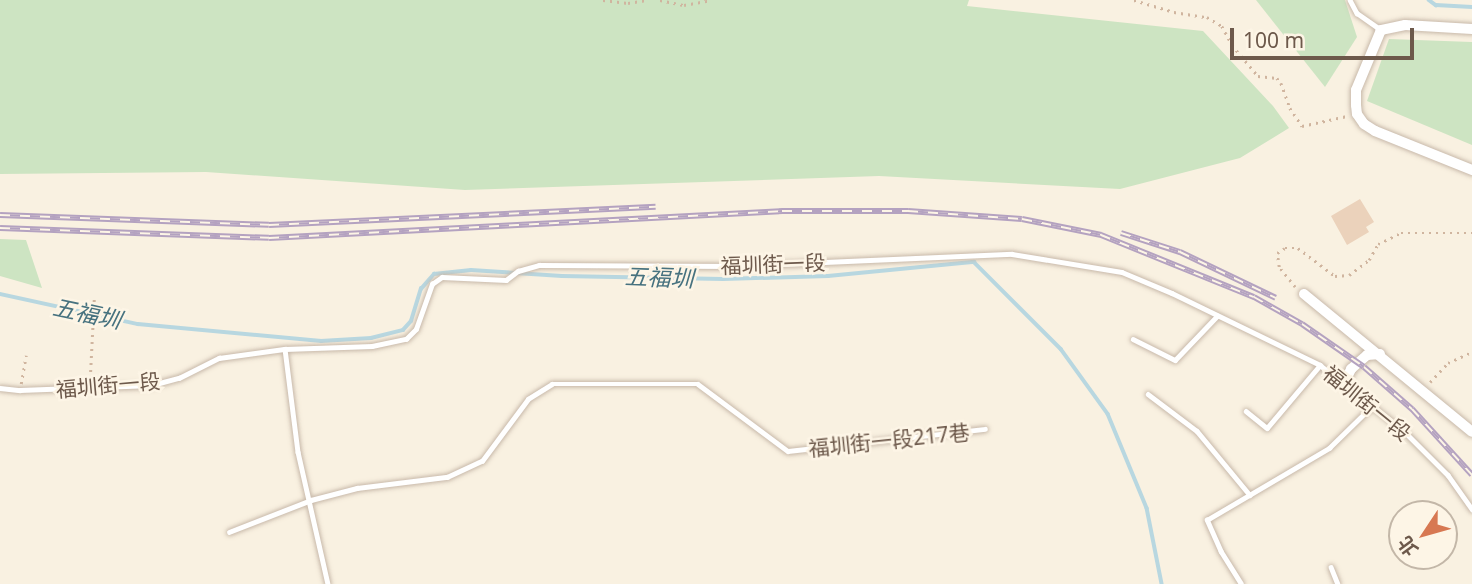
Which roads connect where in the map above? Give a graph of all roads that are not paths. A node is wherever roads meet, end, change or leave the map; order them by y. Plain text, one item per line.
1 (1350, 0) edge
2 (1472, 29) edge
3 (1381, 30) junction
4 (1472, 170) edge
5 (1304, 294) road end
6 (1217, 316) junction
7 (1133, 339) dead end
8 (285, 349) junction
9 (1380, 354) junction
10 (1321, 365) junction
11 (1343, 383) junction
12 (0, 388) edge
13 (1148, 394) dead end
14 (1373, 405) junction
15 (1246, 411) dead end
16 (985, 429) dead end
17 (1472, 432) edge
18 (1250, 495) junction
19 (311, 500) junction
20 (1472, 509) edge
21 (229, 532) dead end
22 (1331, 567) dead end
23 (328, 584) edge
24 (1241, 584) edge
25 (1338, 584) edge

1 - 3 lane
2 - 3 street
3 - 4 street
5 - 9 street
6 - 7 lane
6 - 8 lane, 福圳街一段
6 - 10 lane, 福圳街一段
8 - 12 lane, 福圳街一段
8 - 19 lane
9 - 11 street
9 - 17 street
10 - 11 lane, 福圳街一段
10 - 15 lane
11 - 14 lane, 福圳街一段
13 - 18 lane
14 - 18 lane
14 - 20 lane, 福圳街一段
16 - 19 lane, 福圳街一段217巷
18 - 24 lane
19 - 21 lane, 福圳街一段217巷
19 - 23 lane
22 - 25 lane

